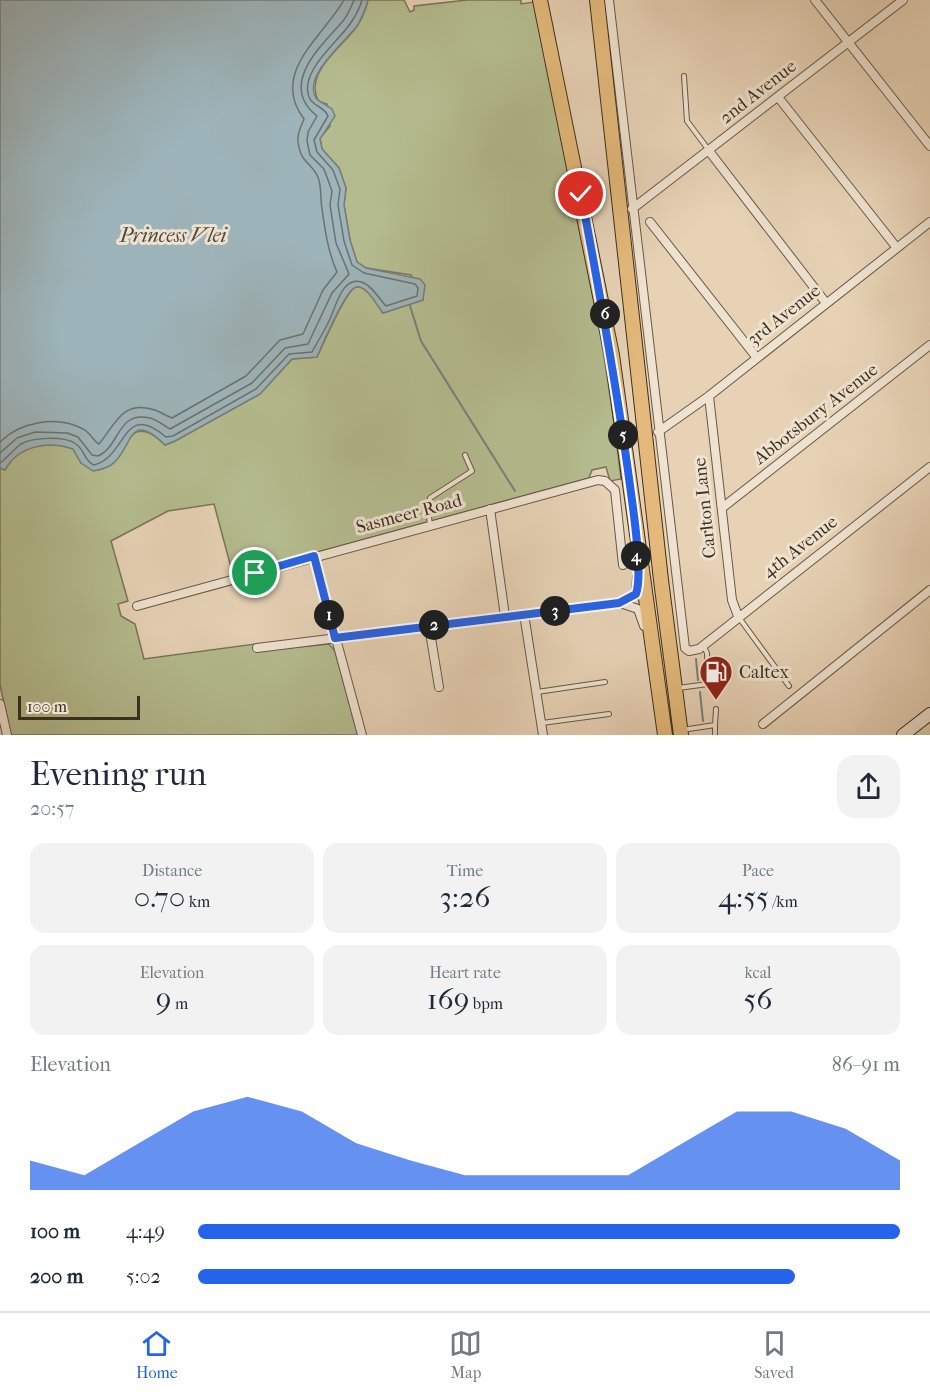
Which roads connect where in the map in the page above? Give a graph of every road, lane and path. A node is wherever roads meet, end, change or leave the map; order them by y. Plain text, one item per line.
1 (540, 0) edge
2 (597, 0) edge
3 (609, 0) edge
4 (815, 0) edge
5 (903, 0) edge
6 (849, 42) junction
7 (684, 76) dead end
8 (778, 97) junction
9 (930, 146) edge
10 (709, 151) junction
11 (632, 209) junction
12 (650, 222) dead end
13 (930, 222) edge
14 (897, 248) junction
15 (826, 303) junction
16 (930, 345) edge
17 (757, 358) junction
18 (709, 396) junction
19 (658, 432) junction
20 (465, 455) dead end
21 (930, 467) edge
22 (722, 508) junction
23 (490, 509) junction
24 (430, 525) junction
25 (635, 527) junction
26 (314, 556) junction
27 (623, 565) dead end
28 (930, 590) edge
29 (619, 603) junction
30 (137, 606) dead end
31 (524, 614) junction
32 (505, 616) junction
33 (738, 616) junction
34 (429, 626) junction
35 (335, 638) junction
36 (703, 645) junction
37 (257, 648) dead end
38 (654, 658) junction
39 (605, 682) dead end
40 (708, 684) junction
41 (789, 686) dead end
42 (439, 687) dead end
43 (675, 689) junction
44 (536, 692) junction
45 (714, 693) dead end
46 (0, 704) edge
47 (716, 709) dead end
48 (1, 714) edge
49 (609, 714) dead end
50 (930, 714) edge
51 (541, 724) junction
52 (763, 724) dead end
53 (715, 725) junction
54 (681, 733) edge
55 (717, 734) edge
56 (7, 735) edge
57 (362, 735) edge
58 (543, 735) edge
59 (664, 735) edge
60 (903, 735) edge

1 - 25 main road
2 - 43 main road
3 - 11 street
4 - 6 street
5 - 6 street, 2nd Avenue
6 - 8 street, 2nd Avenue
6 - 9 street
7 - 10 lane
8 - 10 street, 2nd Avenue
8 - 14 street
10 - 11 street, 2nd Avenue
10 - 15 street
11 - 19 street
12 - 17 street
13 - 14 street, 3rd Avenue
14 - 15 street, 3rd Avenue
15 - 17 street, 3rd Avenue
16 - 22 street, Abbotsbury Avenue
17 - 18 street, 3rd Avenue
18 - 19 street, 3rd Avenue
18 - 22 street, Carlton Lane
19 - 36 street, 4th Avenue
20 - 24 lane
21 - 33 street, 4th Avenue
22 - 33 street, Carlton Lane
23 - 24 street, Sasmeer Road
23 - 27 street, Sasmeer Road
23 - 32 street
24 - 26 street, Sasmeer Road
25 - 29 street
25 - 38 main road
26 - 30 street, Sasmeer Road
26 - 35 street
28 - 52 street
29 - 31 street
29 - 38 street
31 - 32 street
31 - 44 street
32 - 34 street
33 - 36 street, 4th Avenue
33 - 41 lane
34 - 35 street
34 - 42 street
35 - 37 street
35 - 57 street
36 - 40 lane
38 - 59 main road
39 - 44 lane
40 - 43 lane
40 - 45 lane
43 - 54 main road
44 - 51 street
46 - 48 street
47 - 53 lane
48 - 56 street
49 - 51 lane
50 - 60 main road
51 - 58 street
53 - 54 lane
53 - 55 lane

